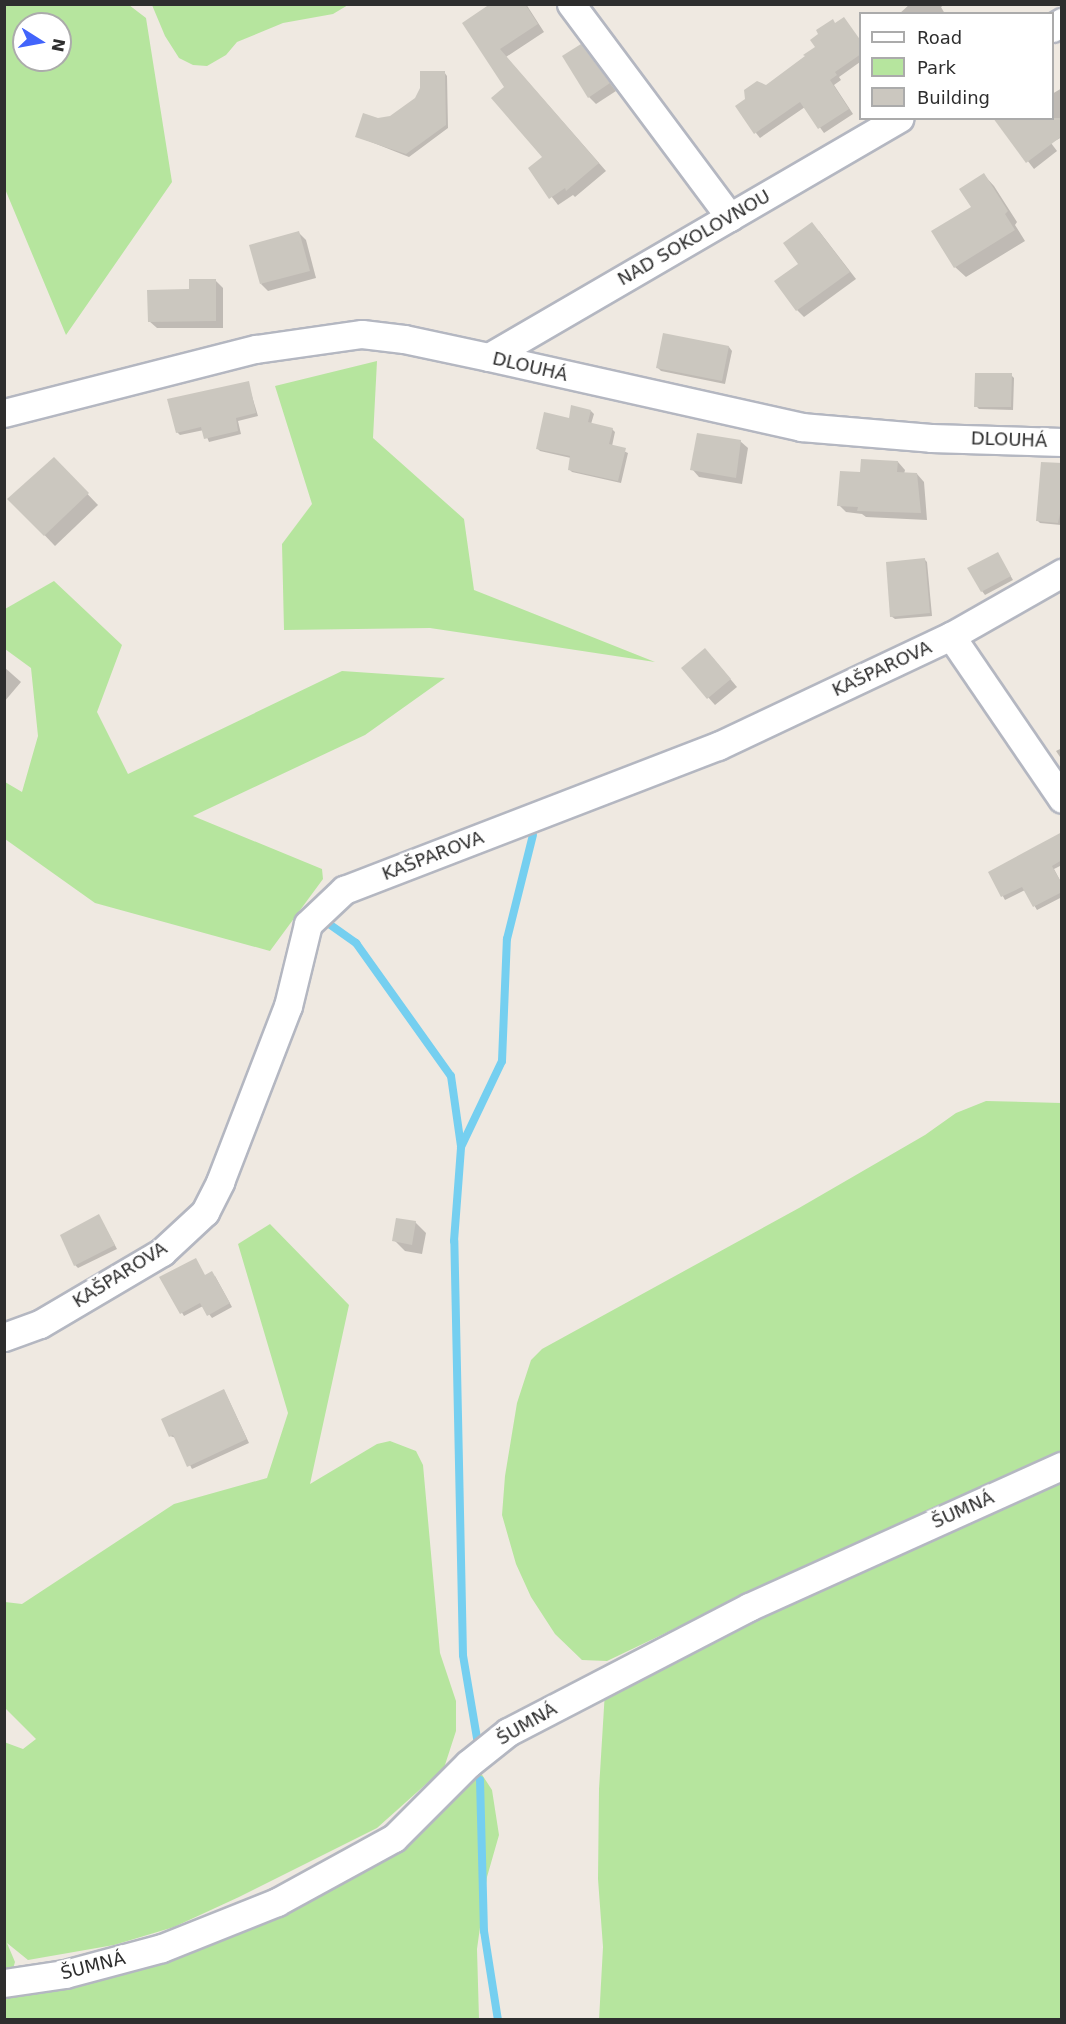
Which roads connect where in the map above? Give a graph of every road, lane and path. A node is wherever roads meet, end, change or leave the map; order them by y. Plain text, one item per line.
1 (571, 4) edge
2 (896, 120) edge
3 (730, 217) junction
4 (489, 357) junction
5 (4, 413) edge
6 (1062, 442) edge
7 (1062, 573) edge
8 (951, 636) junction
9 (1062, 799) edge
10 (4, 1337) edge
11 (1062, 1466) edge
12 (4, 1983) edge

1 - 3 street
2 - 3 street, NAD SOKOLOVNOU
3 - 4 street, NAD SOKOLOVNOU
4 - 5 street, DLOUHÁ
4 - 6 street, DLOUHÁ
7 - 8 street, KAŠPAROVA
8 - 9 street
8 - 10 street, KAŠPAROVA
11 - 12 street, ŠUMNÁ

